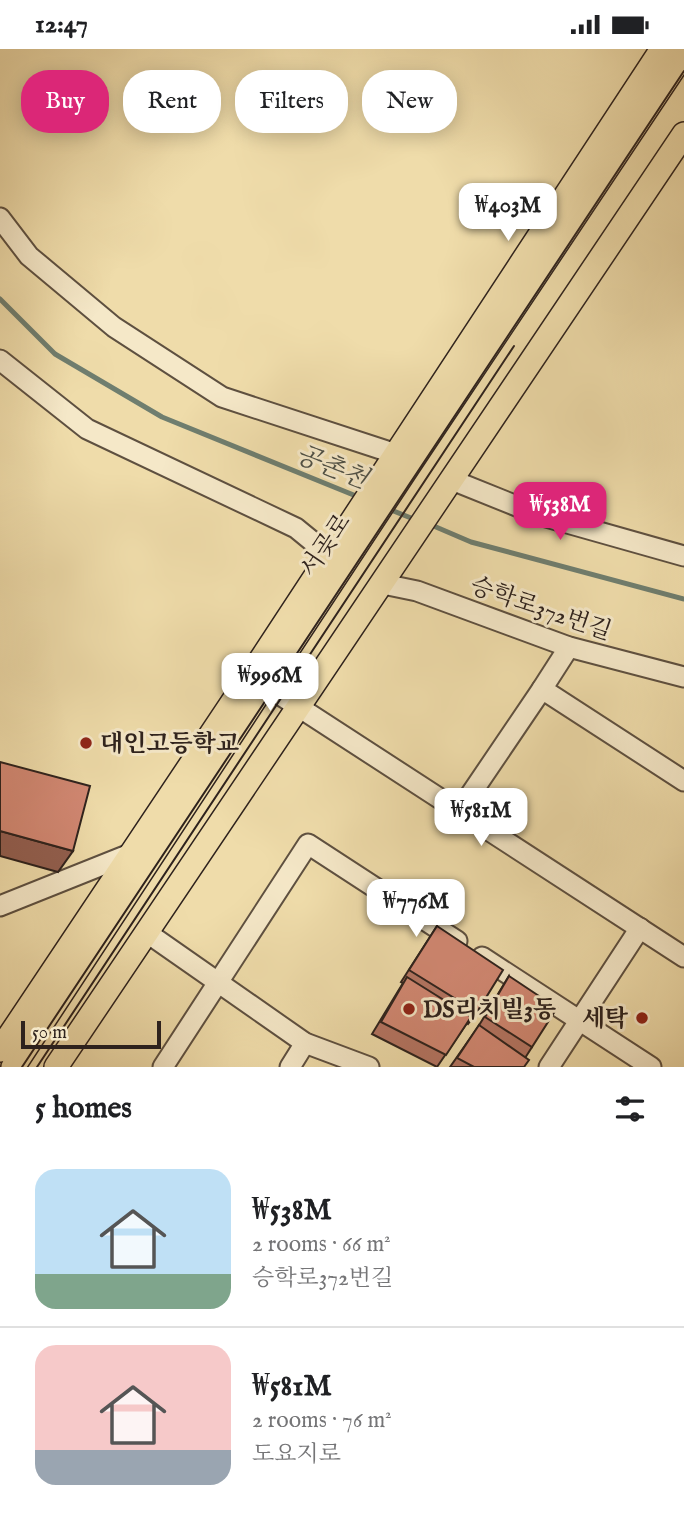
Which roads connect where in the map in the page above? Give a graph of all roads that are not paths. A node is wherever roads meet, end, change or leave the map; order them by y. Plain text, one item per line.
1 (662, 49) edge
2 (684, 53) edge
3 (684, 134) edge
4 (0, 218) edge
5 (0, 360) edge
6 (398, 460) junction
7 (451, 482) junction
8 (342, 545) junction
9 (684, 556) edge
10 (389, 575) junction
11 (569, 647) junction
12 (684, 677) edge
13 (257, 680) junction
14 (542, 689) junction
15 (299, 708) junction
16 (684, 781) edge
17 (460, 810) junction
18 (130, 855) junction
19 (0, 906) edge
20 (640, 928) junction
21 (146, 932) junction
22 (684, 957) edge
23 (218, 982) junction
24 (579, 1020) junction
25 (305, 1043) junction
26 (0, 1050) edge
27 (13, 1067) edge
28 (56, 1067) edge
29 (163, 1067) edge
30 (290, 1067) edge
31 (369, 1067) edge
32 (549, 1067) edge
33 (651, 1067) edge

1 - 6 main road, 서곶로
2 - 6 main road, 서곶로
3 - 7 main road
4 - 6 street
5 - 8 street
6 - 8 main road, 서곶로
7 - 9 street
7 - 10 main road
8 - 13 main road, 서곶로
10 - 11 street, 승학로372번길
10 - 15 main road
11 - 12 street, 승학로372번길
11 - 14 street
13 - 15 street
13 - 18 main road, 서곶로
13 - 27 main road, 서곶로
14 - 16 street
14 - 17 street
15 - 17 street
15 - 21 main road
17 - 20 street
18 - 19 street
18 - 26 main road, 서곶로
20 - 22 street
20 - 24 street
21 - 23 street
21 - 28 main road
23 - 24 street
23 - 25 street
23 - 29 street
24 - 32 street
24 - 33 street
25 - 30 street
25 - 31 street

